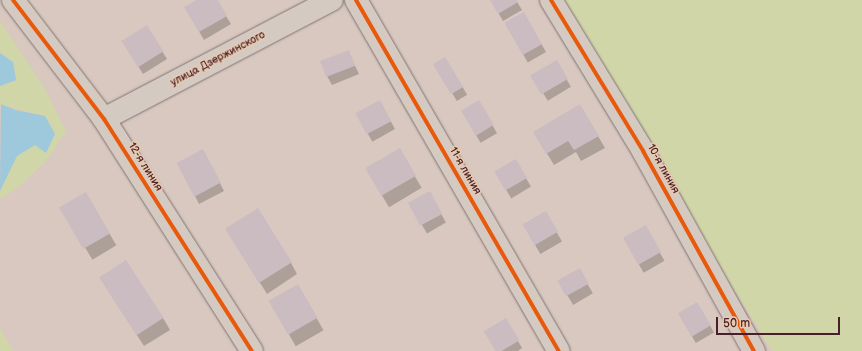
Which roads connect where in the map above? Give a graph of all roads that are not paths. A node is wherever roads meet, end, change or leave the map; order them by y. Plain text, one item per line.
1 (14, 0) edge
2 (332, 0) edge
3 (356, 0) edge
4 (551, 0) edge
5 (104, 119) junction
6 (252, 351) edge
7 (559, 351) edge
8 (754, 351) edge

1 - 5 street, 12-я линия
2 - 5 street, улица Дзержинского
3 - 7 street, 11-я линия
4 - 8 street, 10-я линия
5 - 6 street, 12-я линия

